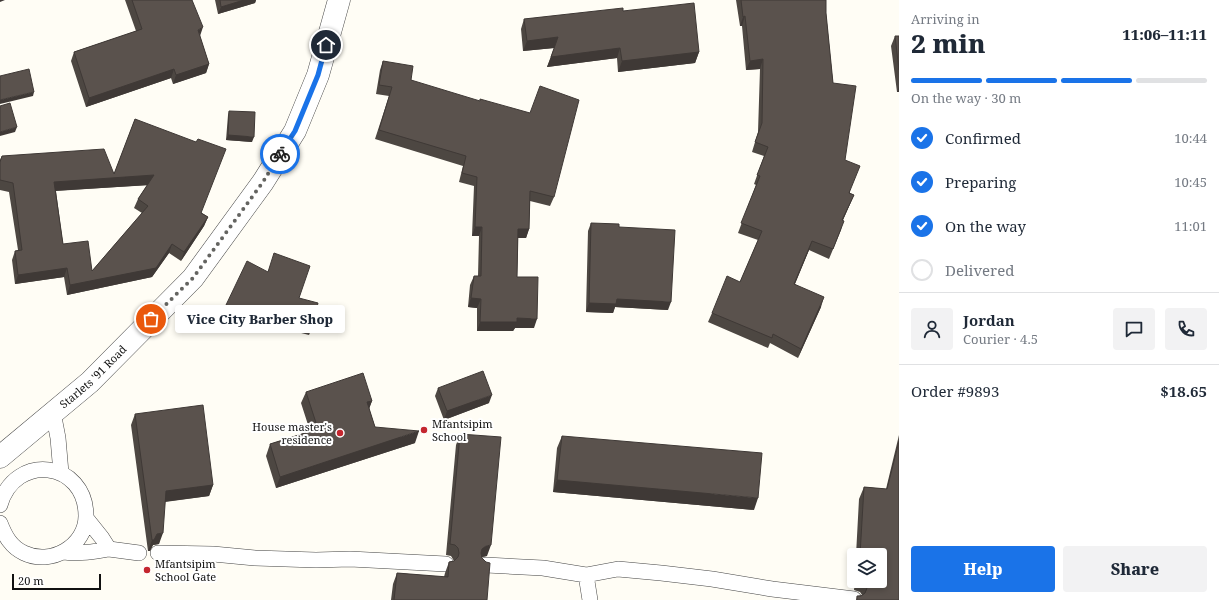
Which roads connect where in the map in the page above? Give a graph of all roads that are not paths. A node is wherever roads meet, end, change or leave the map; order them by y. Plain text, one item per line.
1 (339, 0) edge
2 (53, 412) junction
3 (0, 457) edge
4 (61, 473) junction
5 (0, 504) edge
6 (86, 518) junction
7 (0, 523) edge
8 (108, 549) junction
9 (64, 552) junction
10 (139, 553) dead end
11 (158, 553) edge
12 (446, 564) dead end
13 (486, 565) edge
14 (586, 575) junction
15 (854, 599) edge
16 (590, 600) edge

1 - 2 street, Starlets '91 Road
2 - 3 street, Starlets '91 Road
2 - 4 lane
4 - 5 lane
4 - 6 lane
6 - 8 lane
6 - 9 lane
7 - 9 lane
8 - 9 lane
8 - 10 lane
11 - 12 lane
13 - 14 lane
14 - 15 lane
14 - 16 lane

